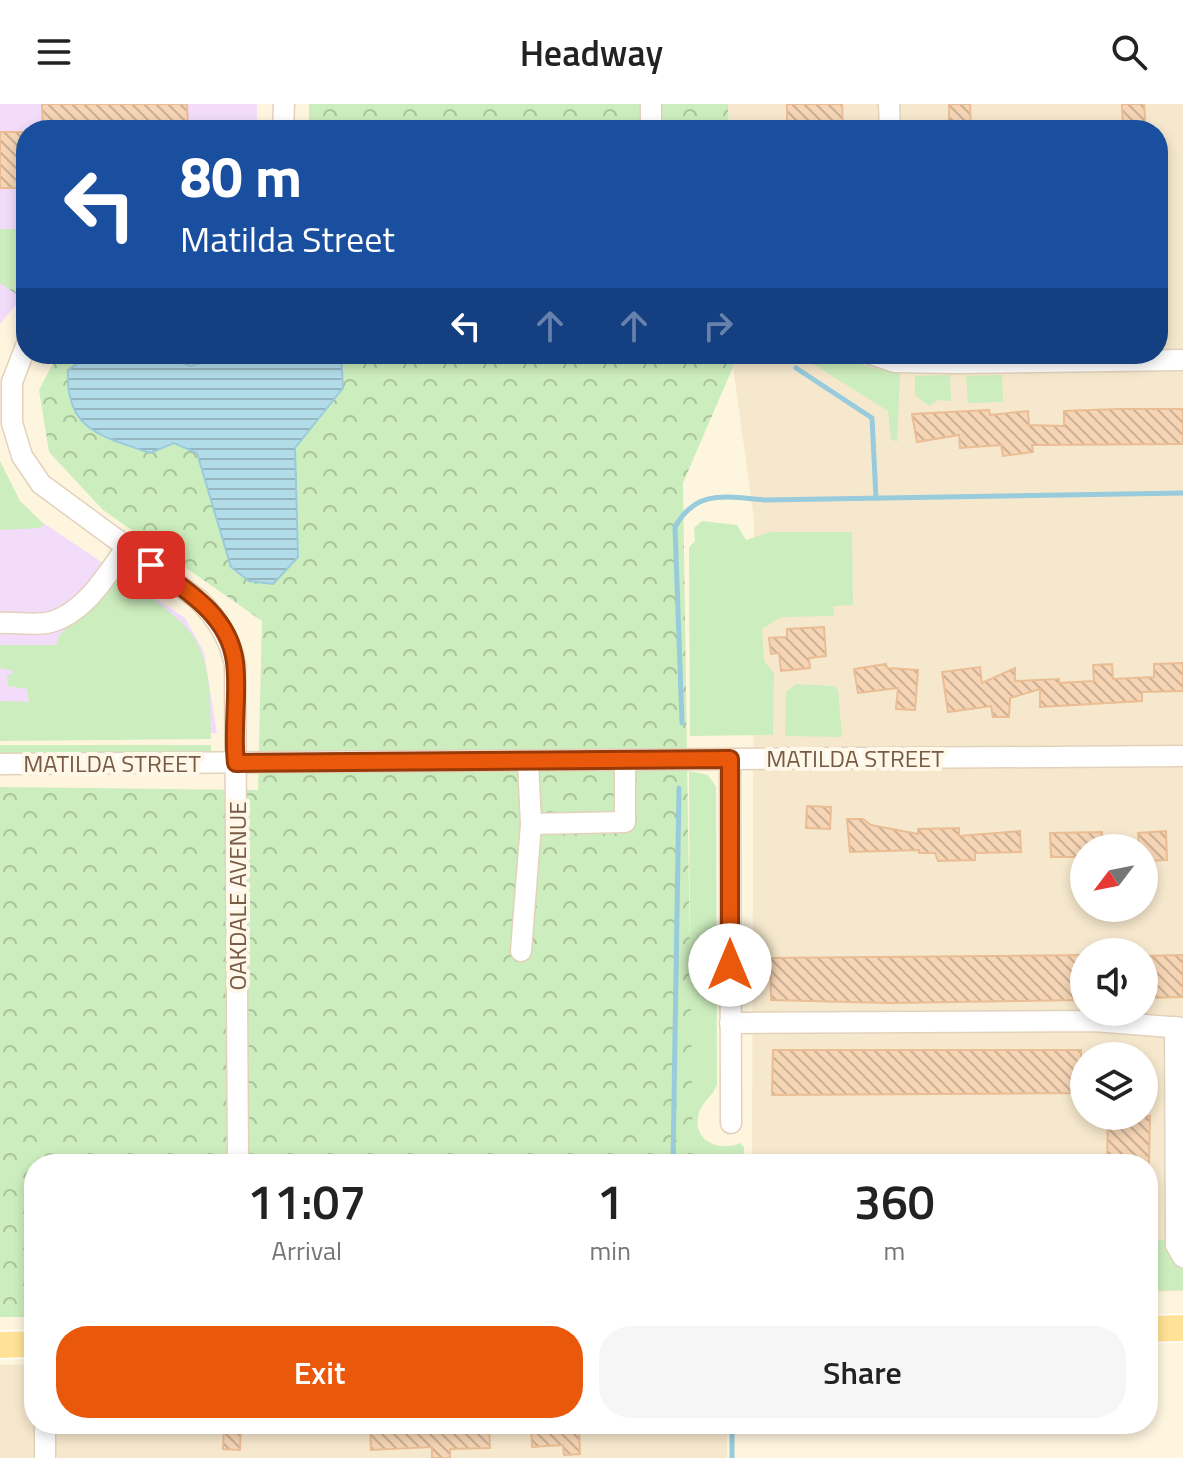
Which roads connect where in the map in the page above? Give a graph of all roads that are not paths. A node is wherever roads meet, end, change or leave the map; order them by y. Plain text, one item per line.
1 (19, 364) edge
2 (6, 424) edge
3 (127, 547) junction
4 (0, 623) edge
5 (1183, 756) edge
6 (730, 759) junction
7 (625, 760) junction
8 (528, 761) junction
9 (236, 763) junction
10 (0, 764) edge
11 (531, 824) junction
12 (521, 951) dead end
13 (730, 1023) junction
14 (1179, 1028) edge
15 (731, 1123) dead end
16 (238, 1154) edge
17 (1183, 1257) edge
18 (1183, 1328) edge
19 (1158, 1329) edge
20 (24, 1344) edge
21 (0, 1345) edge
22 (45, 1434) edge
23 (45, 1458) edge

1 - 2 street, OAKDALE AVENUE
2 - 3 street, OAKDALE AVENUE
3 - 4 street
3 - 9 street, OAKDALE AVENUE
5 - 6 street, MATILDA STREET
6 - 7 street, MATILDA STREET
6 - 13 street
7 - 8 street, MATILDA STREET
7 - 11 street
8 - 9 street, MATILDA STREET
8 - 11 street
9 - 10 street, MATILDA STREET
9 - 16 street, OAKDALE AVENUE
11 - 12 street
13 - 14 street
13 - 15 street
14 - 17 street
18 - 19 main road
20 - 21 main road
22 - 23 street

